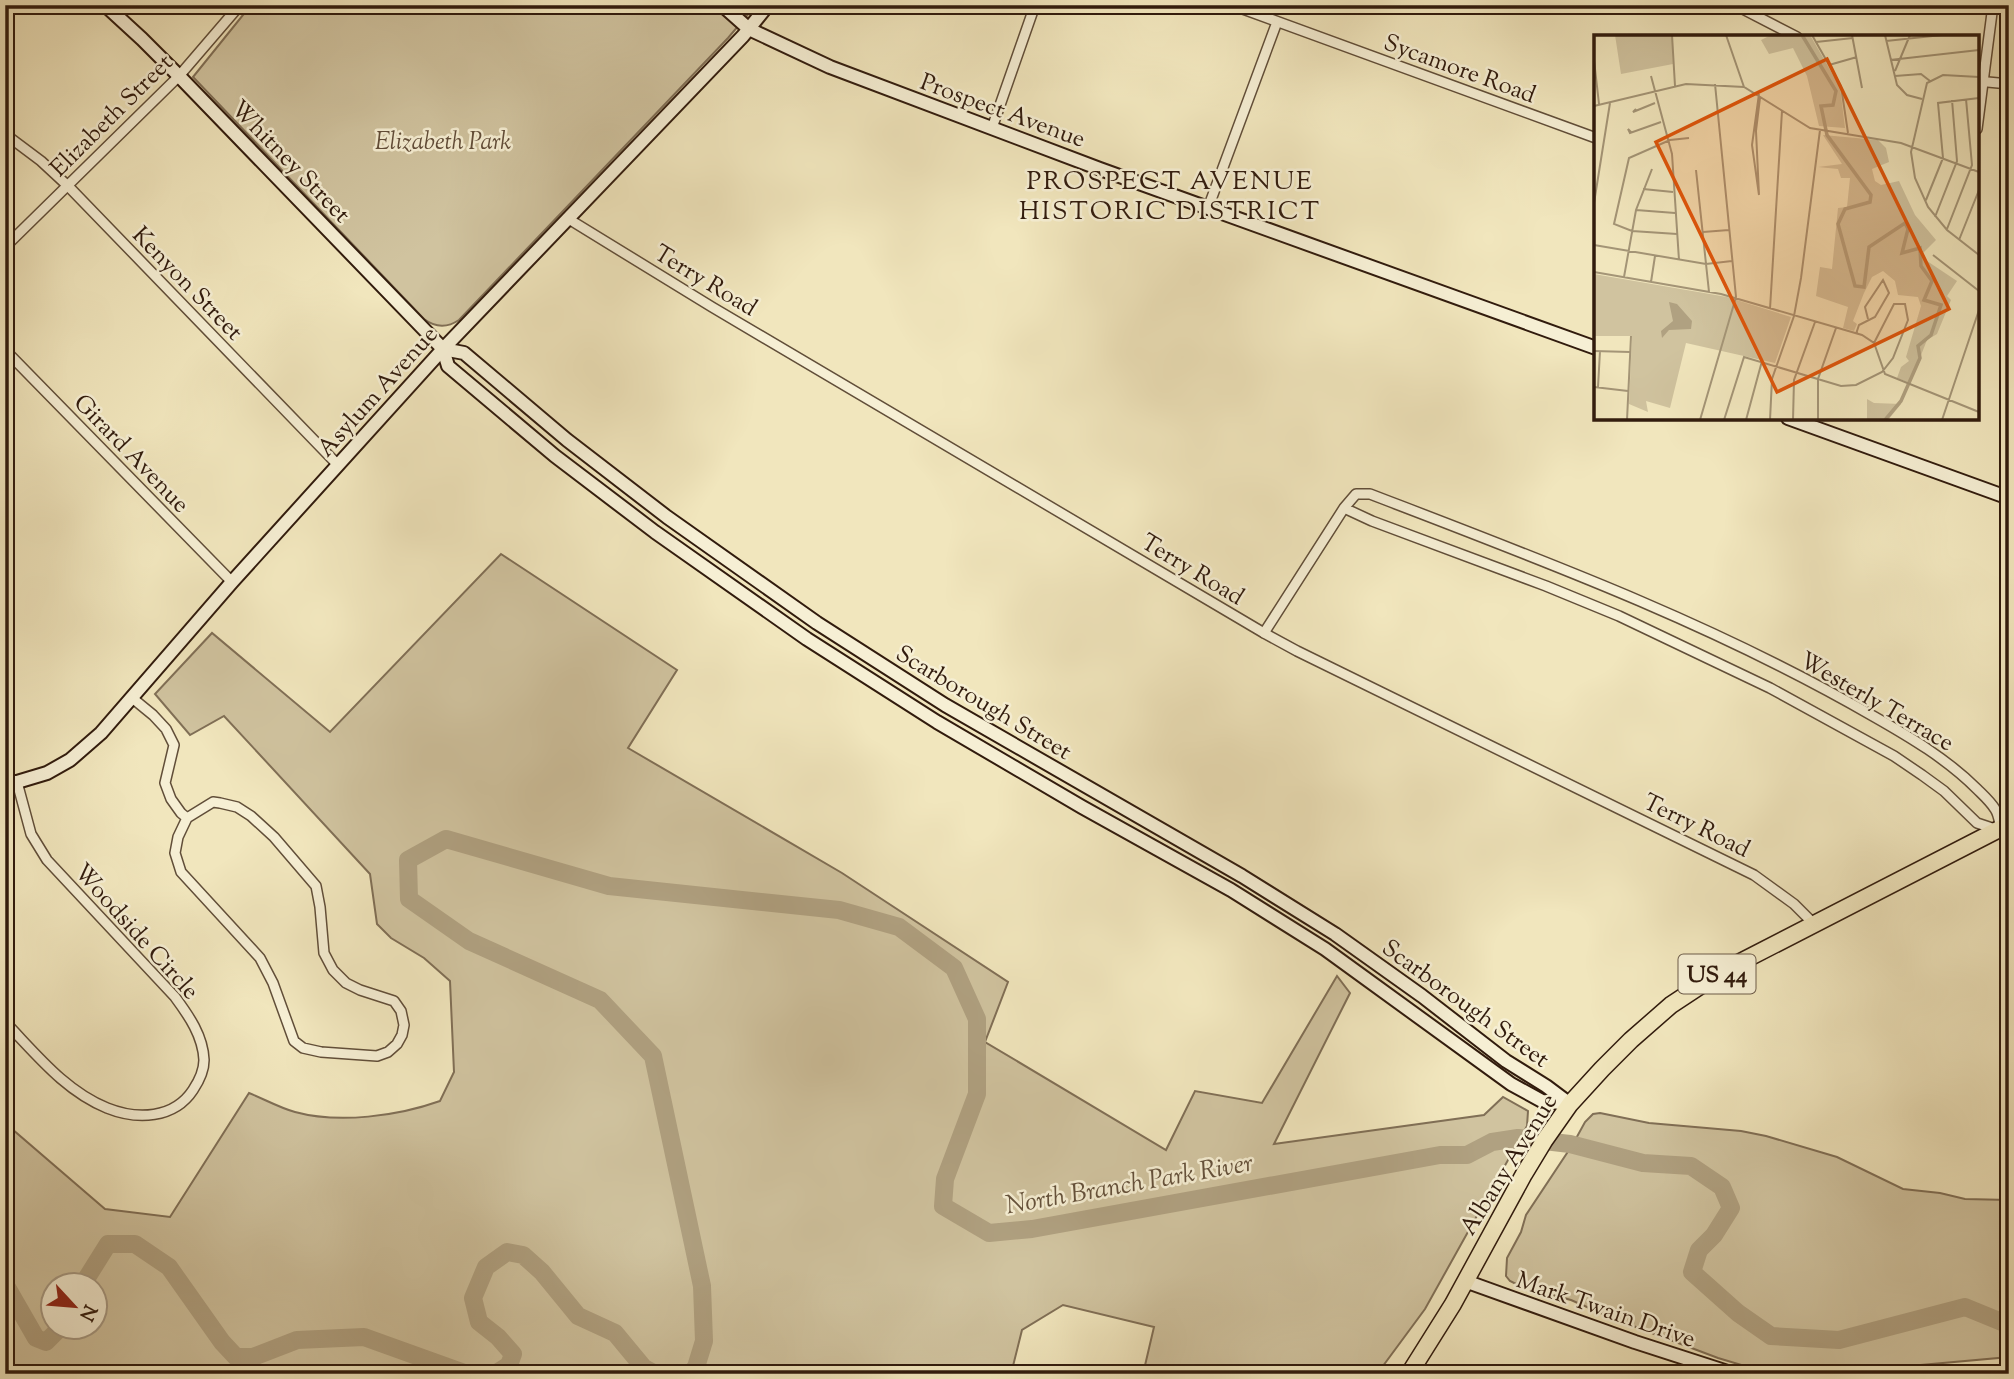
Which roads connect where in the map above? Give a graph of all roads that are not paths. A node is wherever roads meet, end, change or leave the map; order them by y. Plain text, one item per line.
1 (105, 5) edge
2 (240, 5) edge
3 (722, 5) edge
4 (768, 5) edge
5 (1035, 5) edge
6 (1232, 5) edge
7 (1735, 5) edge
8 (1993, 5) edge
9 (1277, 22) junction
10 (749, 29) junction
11 (1793, 35) edge
12 (179, 76) junction
13 (1980, 81) edge
14 (2009, 84) edge
15 (992, 128) junction
16 (5, 134) edge
17 (1594, 137) edge
18 (68, 186) junction
19 (1208, 208) junction
20 (567, 218) junction
21 (5, 247) edge
22 (1594, 347) edge
23 (443, 349) junction
24 (5, 350) edge
25 (1794, 420) edge
26 (567, 440) junction
27 (555, 456) junction
28 (338, 465) junction
29 (2009, 498) edge
30 (1344, 508) junction
31 (667, 517) junction
32 (655, 532) junction
33 (232, 582) junction
34 (817, 623) junction
35 (1264, 632) junction
36 (807, 639) junction
37 (131, 697) junction
38 (945, 705) junction
39 (937, 722) junction
40 (11, 782) edge
41 (1091, 791) junction
42 (1082, 807) junction
43 (187, 818) junction
44 (2005, 826) edge
45 (1242, 876) junction
46 (1231, 890) junction
47 (1814, 924) junction
48 (1335, 934) junction
49 (1325, 949) junction
50 (5, 1022) edge
51 (1570, 1104) junction
52 (1465, 1281) junction
53 (2009, 1373) edge
54 (1409, 1374) edge
55 (1734, 1374) edge
56 (2003, 1374) edge

1 - 12 main road, Whitney Street
2 - 12 street, Elizabeth Street
3 - 10 main road, Prospect Avenue
4 - 10 main road, Asylum Avenue
5 - 15 street
6 - 9 street, Sycamore Road
7 - 11 street
8 - 13 street
9 - 17 street, Sycamore Road
9 - 19 street
10 - 15 main road, Prospect Avenue
10 - 20 main road, Asylum Avenue
12 - 18 street, Elizabeth Street
12 - 23 main road, Whitney Street
13 - 14 street
15 - 19 main road, Prospect Avenue
16 - 18 street, Kenyon Street
18 - 21 street, Elizabeth Street
18 - 28 street, Kenyon Street
19 - 22 main road, Prospect Avenue
20 - 23 main road, Asylum Avenue
20 - 35 street, Terry Road
23 - 26 main road, Scarborough Street
23 - 27 main road, Scarborough Street
23 - 28 main road, Asylum Avenue
24 - 33 street, Girard Avenue
25 - 29 main road
26 - 27 main road
26 - 31 main road, Scarborough Street
27 - 32 main road, Scarborough Street
28 - 33 main road, Asylum Avenue
30 - 35 street
30 - 44 street, Westerly Terrace
30 - 44 street, Westerly Terrace
31 - 32 main road
31 - 34 main road, Scarborough Street
32 - 36 main road, Scarborough Street
33 - 37 main road, Asylum Avenue
34 - 36 main road
34 - 38 main road, Scarborough Street
35 - 47 street, Terry Road
36 - 39 main road, Scarborough Street
37 - 40 main road, Asylum Avenue
37 - 43 street
38 - 39 main road
38 - 41 main road, Scarborough Street
39 - 42 main road, Scarborough Street
40 - 50 street, Woodside Circle
41 - 42 main road
41 - 45 main road, Scarborough Street
42 - 46 main road, Scarborough Street
43 - 43 street
44 - 47 highway, Albany Avenue / US 44
45 - 46 main road
45 - 48 main road, Scarborough Street
46 - 49 main road, Scarborough Street
47 - 51 highway, Albany Avenue / US 44
48 - 49 main road
48 - 51 main road, Scarborough Street
49 - 51 main road, Scarborough Street
51 - 52 highway, Albany Avenue / US 44
52 - 54 highway, Albany Avenue / US 44
52 - 55 main road, Mark Twain Drive
53 - 56 main road

